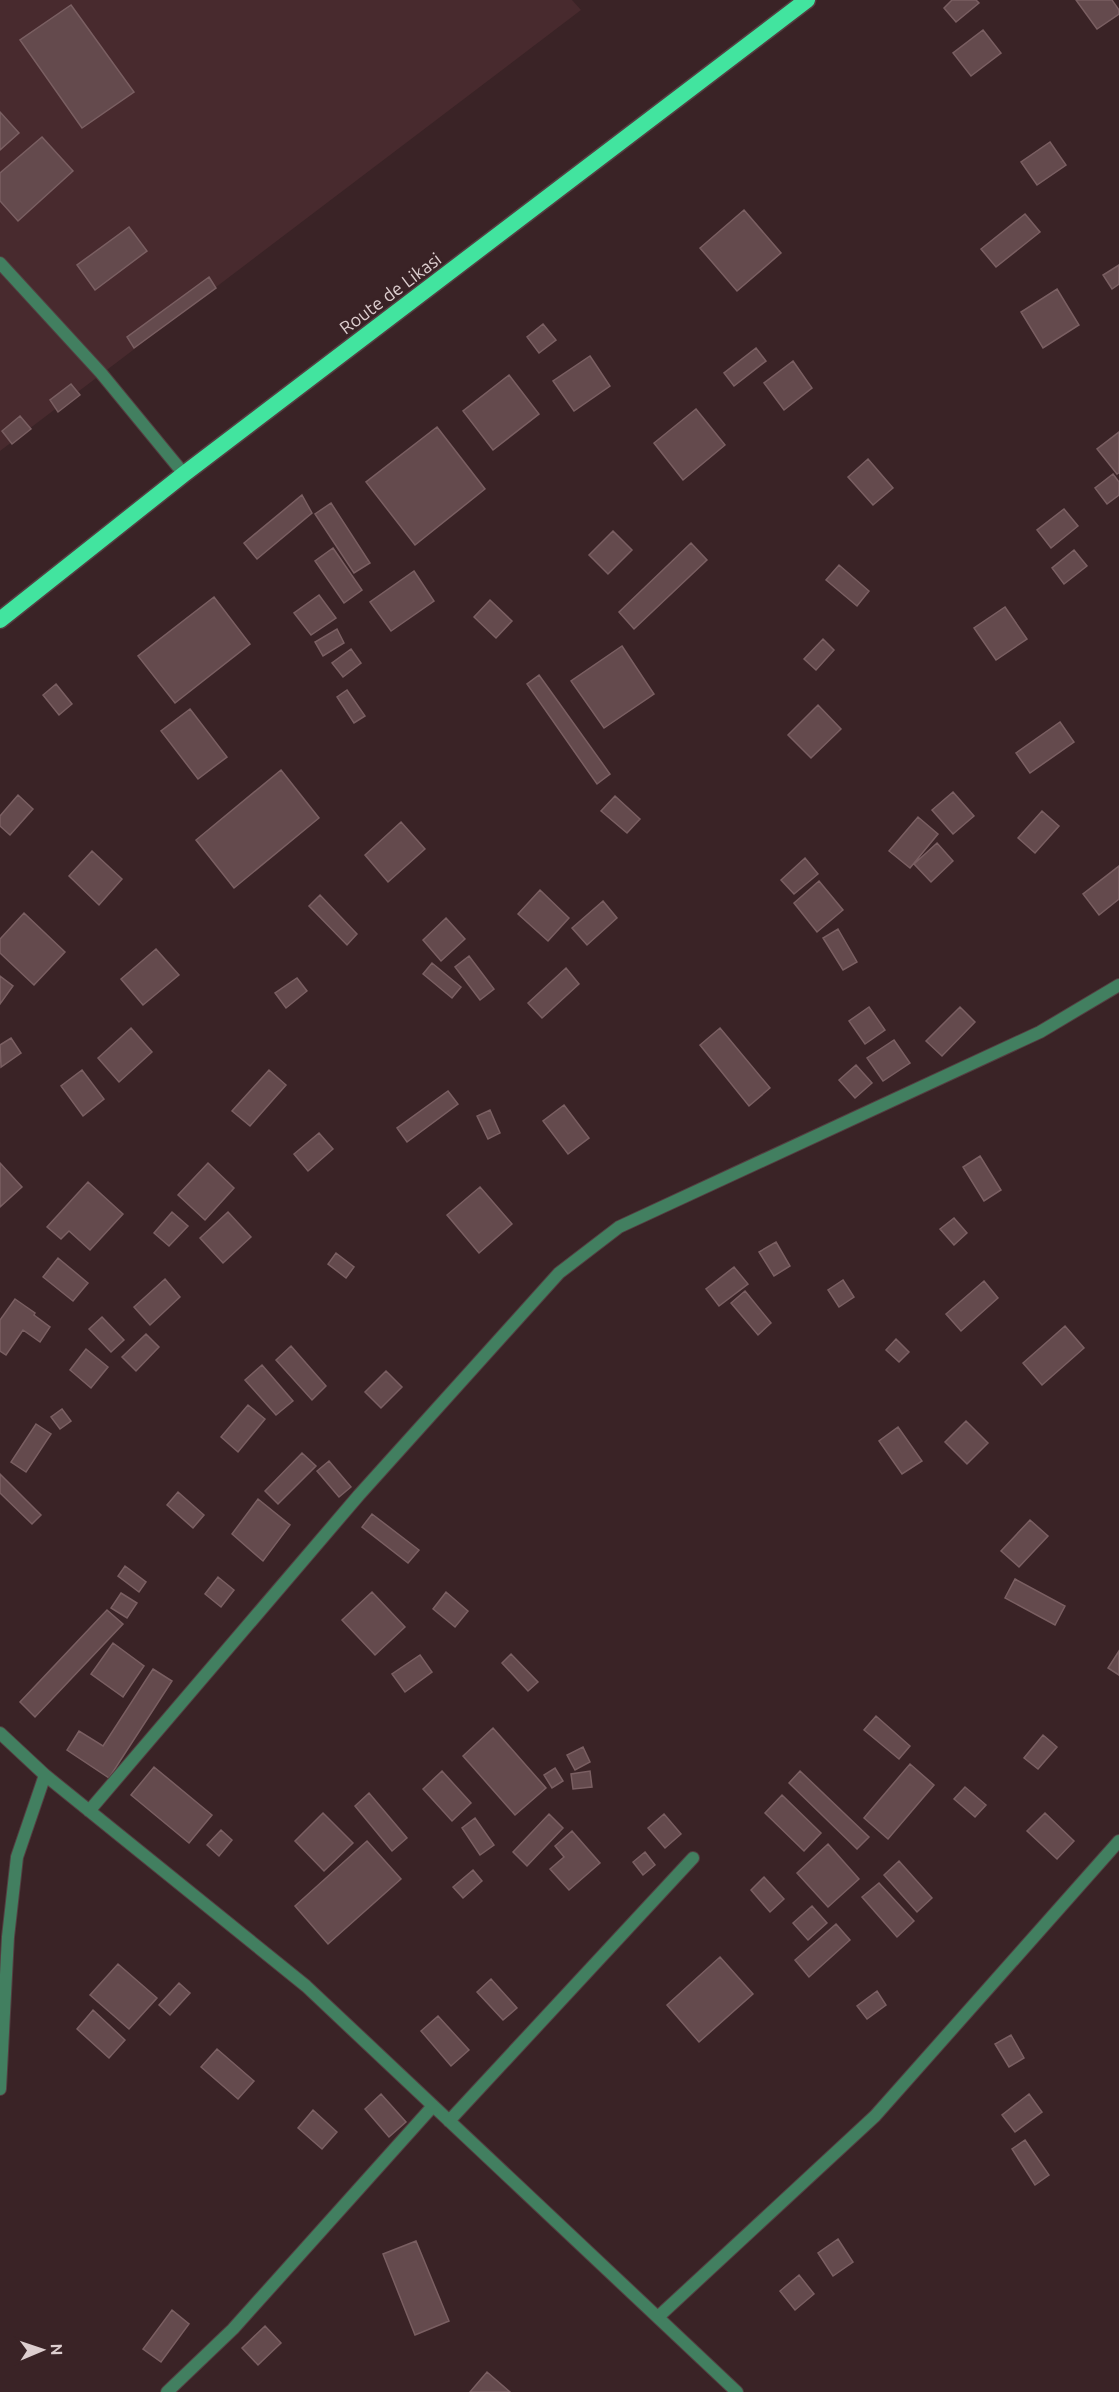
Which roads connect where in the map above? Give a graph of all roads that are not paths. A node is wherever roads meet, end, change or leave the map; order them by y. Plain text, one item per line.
1 (807, 0) edge
2 (0, 263) edge
3 (184, 474) junction
4 (0, 620) edge
5 (1119, 985) edge
6 (0, 1733) edge
7 (45, 1775) junction
8 (89, 1811) junction
9 (1119, 1841) edge
10 (693, 1858) dead end
11 (0, 2089) edge
12 (433, 2106) junction
13 (449, 2121) junction
14 (658, 2317) junction
15 (167, 2392) edge
16 (737, 2392) edge

1 - 3 highway, Route de Likasi
2 - 3 street
3 - 4 highway, Route de Likasi
5 - 8 street
6 - 7 street
7 - 8 street
7 - 11 street
8 - 12 street
9 - 14 street
10 - 13 street
12 - 13 street
12 - 15 street
13 - 14 street
14 - 16 street

